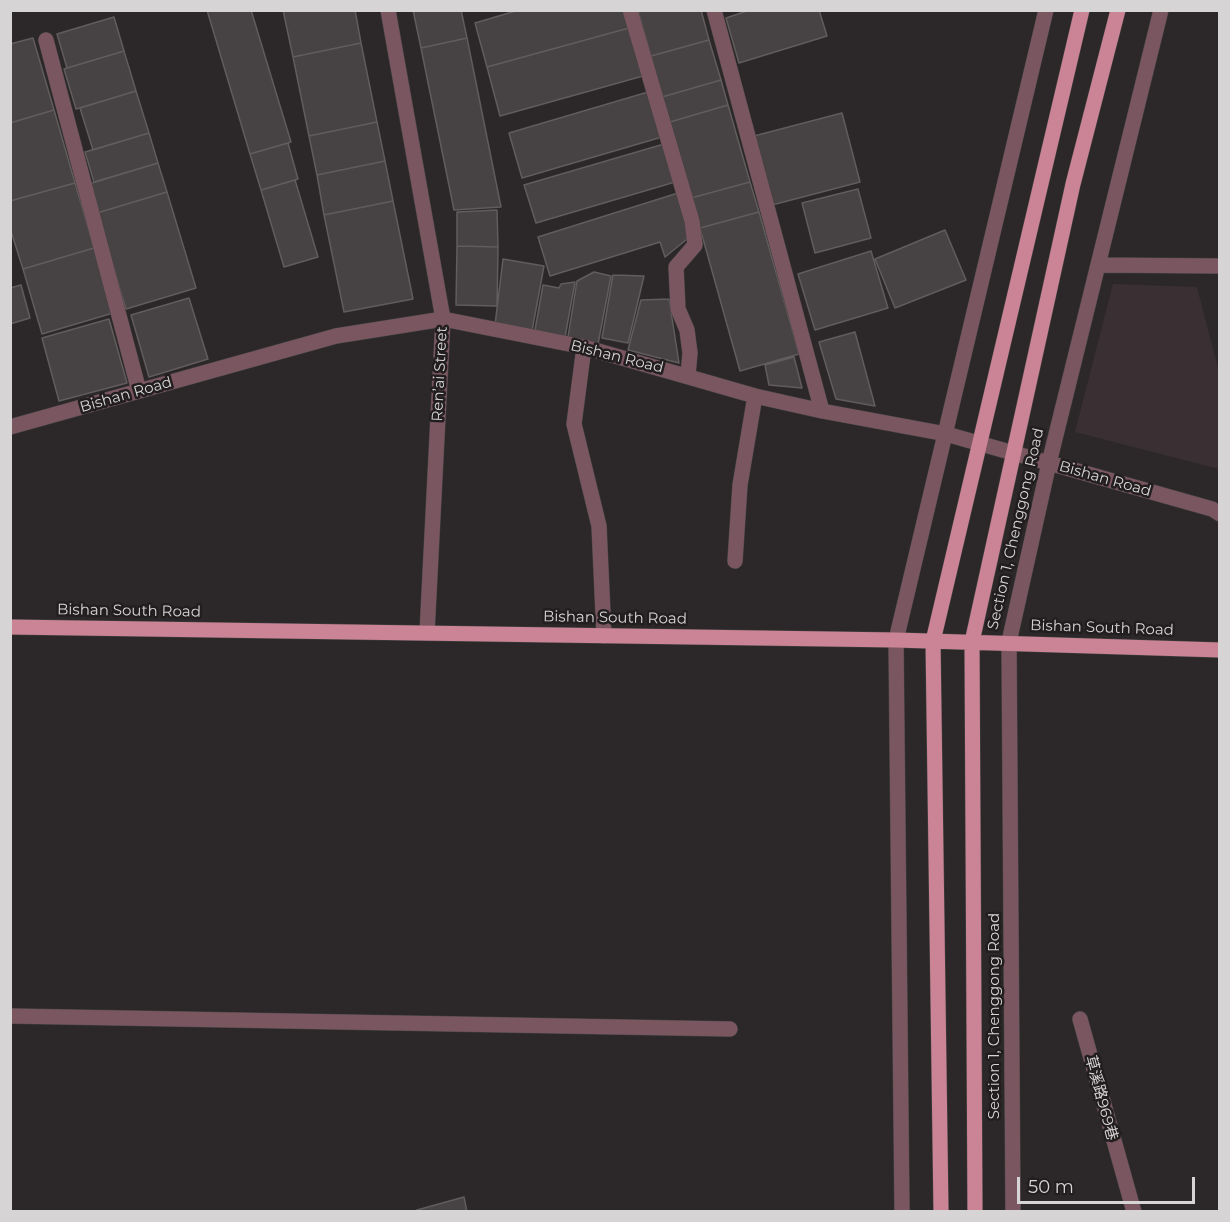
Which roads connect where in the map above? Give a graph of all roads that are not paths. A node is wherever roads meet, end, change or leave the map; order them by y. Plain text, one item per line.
1 (388, 10) edge
2 (630, 10) edge
3 (714, 10) edge
4 (1046, 10) edge
5 (1082, 10) edge
6 (1118, 10) edge
7 (1161, 10) edge
8 (46, 40) dead end
9 (1098, 265) junction
10 (1220, 266) edge
11 (443, 319) junction
12 (584, 347) junction
13 (688, 375) junction
14 (139, 391) junction
15 (755, 396) junction
16 (822, 411) junction
17 (10, 427) edge
18 (946, 434) junction
19 (980, 443) junction
20 (1015, 454) junction
21 (1049, 463) junction
22 (1220, 514) edge
23 (735, 561) dead end
24 (10, 627) edge
25 (427, 633) junction
26 (604, 636) junction
27 (896, 640) junction
28 (933, 641) junction
29 (972, 642) junction
30 (1009, 642) junction
31 (1220, 650) edge
32 (10, 1016) edge
33 (1080, 1019) dead end
34 (730, 1029) dead end
35 (902, 1212) edge
36 (941, 1212) edge
37 (975, 1212) edge
38 (1013, 1212) edge
39 (1134, 1212) edge

1 - 11 street, Ren’ai Street
2 - 13 street
3 - 16 street
4 - 18 street
5 - 19 main road
6 - 20 main road, Section 1, Chenggong Road
7 - 9 street, Section 1, Chenggong Road
8 - 14 street
9 - 10 street
9 - 21 street, Section 1, Chenggong Road
11 - 12 street, Bishan Road
11 - 14 street, Bishan Road
11 - 25 street, Ren’ai Street
12 - 13 street, Bishan Road
12 - 26 street
13 - 15 street, Bishan Road
14 - 17 street, Bishan Road
15 - 16 street, Bishan Road
15 - 23 street
16 - 18 street, Bishan Road
18 - 19 street, Bishan Road
18 - 27 street
19 - 20 street, Bishan Road
19 - 28 main road
20 - 21 street, Bishan Road
20 - 29 main road, Section 1, Chenggong Road
21 - 22 street, Bishan Road
21 - 30 street, Section 1, Chenggong Road
24 - 25 main road, Bishan South Road
25 - 26 main road, Bishan South Road
26 - 27 main road, Bishan South Road
27 - 28 main road, Bishan South Road
27 - 35 street
28 - 29 main road, Bishan South Road
28 - 36 main road
29 - 30 main road, Bishan South Road
29 - 37 main road, Section 1, Chenggong Road
30 - 31 main road, Bishan South Road
30 - 38 street, Section 1, Chenggong Road
32 - 34 street
33 - 39 street, 草溪路969巷

